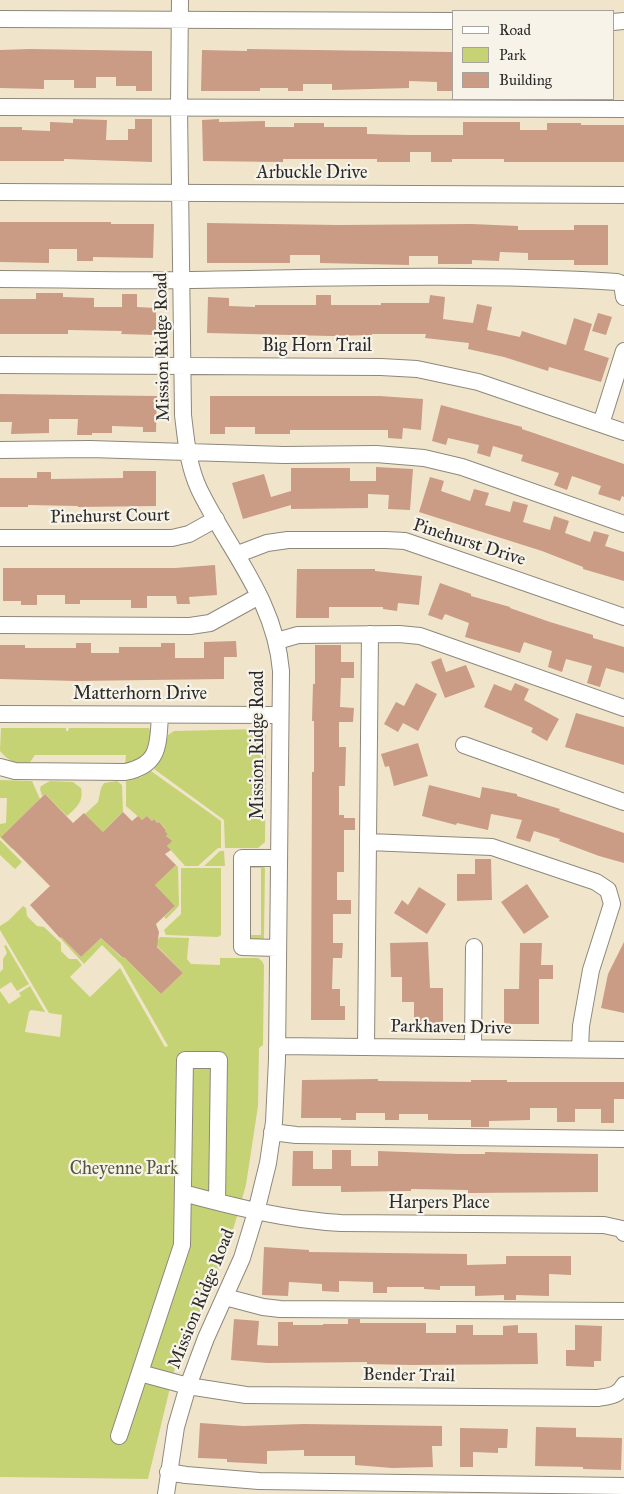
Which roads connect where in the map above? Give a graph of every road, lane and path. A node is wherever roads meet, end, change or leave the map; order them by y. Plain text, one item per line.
1 (180, 0) edge
2 (0, 19) edge
3 (180, 20) junction
4 (452, 22) edge
5 (0, 107) edge
6 (179, 108) junction
7 (624, 109) edge
8 (0, 192) edge
9 (181, 194) junction
10 (624, 195) edge
11 (0, 279) edge
12 (182, 280) junction
13 (624, 297) edge
14 (624, 350) edge
15 (0, 365) edge
16 (184, 367) junction
17 (601, 424) junction
18 (624, 432) edge
19 (0, 450) edge
20 (187, 452) junction
21 (216, 519) junction
22 (624, 524) edge
23 (0, 538) edge
24 (238, 554) junction
25 (259, 596) junction
26 (624, 617) edge
27 (0, 625) edge
28 (370, 634) junction
29 (277, 641) junction
30 (624, 708) edge
31 (0, 714) edge
32 (160, 715) junction
33 (280, 716) junction
34 (464, 745) dead end
35 (0, 767) edge
36 (624, 802) edge
37 (368, 842) junction
38 (278, 858) junction
39 (474, 947) dead end
40 (277, 948) junction
41 (277, 1046) junction
42 (366, 1047) junction
43 (473, 1048) junction
44 (580, 1049) junction
45 (624, 1050) edge
46 (272, 1132) junction
47 (624, 1139) edge
48 (183, 1193) junction
49 (217, 1202) junction
50 (256, 1212) junction
51 (623, 1231) edge
52 (225, 1297) junction
53 (624, 1311) edge
54 (140, 1372) junction
55 (624, 1385) edge
56 (188, 1386) junction
57 (119, 1436) dead end
58 (168, 1472) junction
59 (624, 1486) edge
60 (166, 1494) edge

1 - 3 street, Mission Ridge Road
2 - 3 street
3 - 4 street
3 - 6 street, Mission Ridge Road
5 - 6 street
6 - 7 street
6 - 9 street, Mission Ridge Road
8 - 9 street, Arbuckle Drive
9 - 10 street, Arbuckle Drive
9 - 12 street, Mission Ridge Road
11 - 12 street
12 - 13 street
12 - 16 street, Mission Ridge Road
14 - 17 street
15 - 16 street, Big Horn Trail
16 - 17 street, Big Horn Trail
16 - 20 street, Mission Ridge Road
17 - 18 street, Big Horn Trail
19 - 20 street
20 - 21 street, Mission Ridge Road
20 - 22 street
21 - 23 street, Pinehurst Court
21 - 24 street, Mission Ridge Road
24 - 25 street, Mission Ridge Road
24 - 26 street, Pinehurst Drive
25 - 27 street
25 - 29 street, Mission Ridge Road
28 - 29 street
28 - 30 street
28 - 37 street
29 - 33 street, Mission Ridge Road
31 - 32 street, Matterhorn Drive
32 - 33 street, Matterhorn Drive
32 - 35 street
33 - 38 street, Mission Ridge Road
34 - 36 street
37 - 42 street
37 - 44 street
38 - 40 street, Mission Ridge Road
38 - 40 street
39 - 43 street
40 - 41 street, Mission Ridge Road
41 - 42 street, Parkhaven Drive
41 - 46 street, Mission Ridge Road
42 - 43 street, Parkhaven Drive
43 - 44 street, Parkhaven Drive
44 - 45 street, Parkhaven Drive
46 - 47 street
46 - 50 street, Mission Ridge Road
48 - 49 street, Harpers Place
48 - 49 street
48 - 54 street
49 - 50 street, Harpers Place
50 - 51 street, Harpers Place
50 - 52 street, Mission Ridge Road
52 - 53 street
52 - 56 street, Mission Ridge Road
54 - 56 street, Bender Trail
54 - 57 street
55 - 56 street, Bender Trail
56 - 58 street, Mission Ridge Road
58 - 59 street
58 - 60 street, Mission Ridge Road

